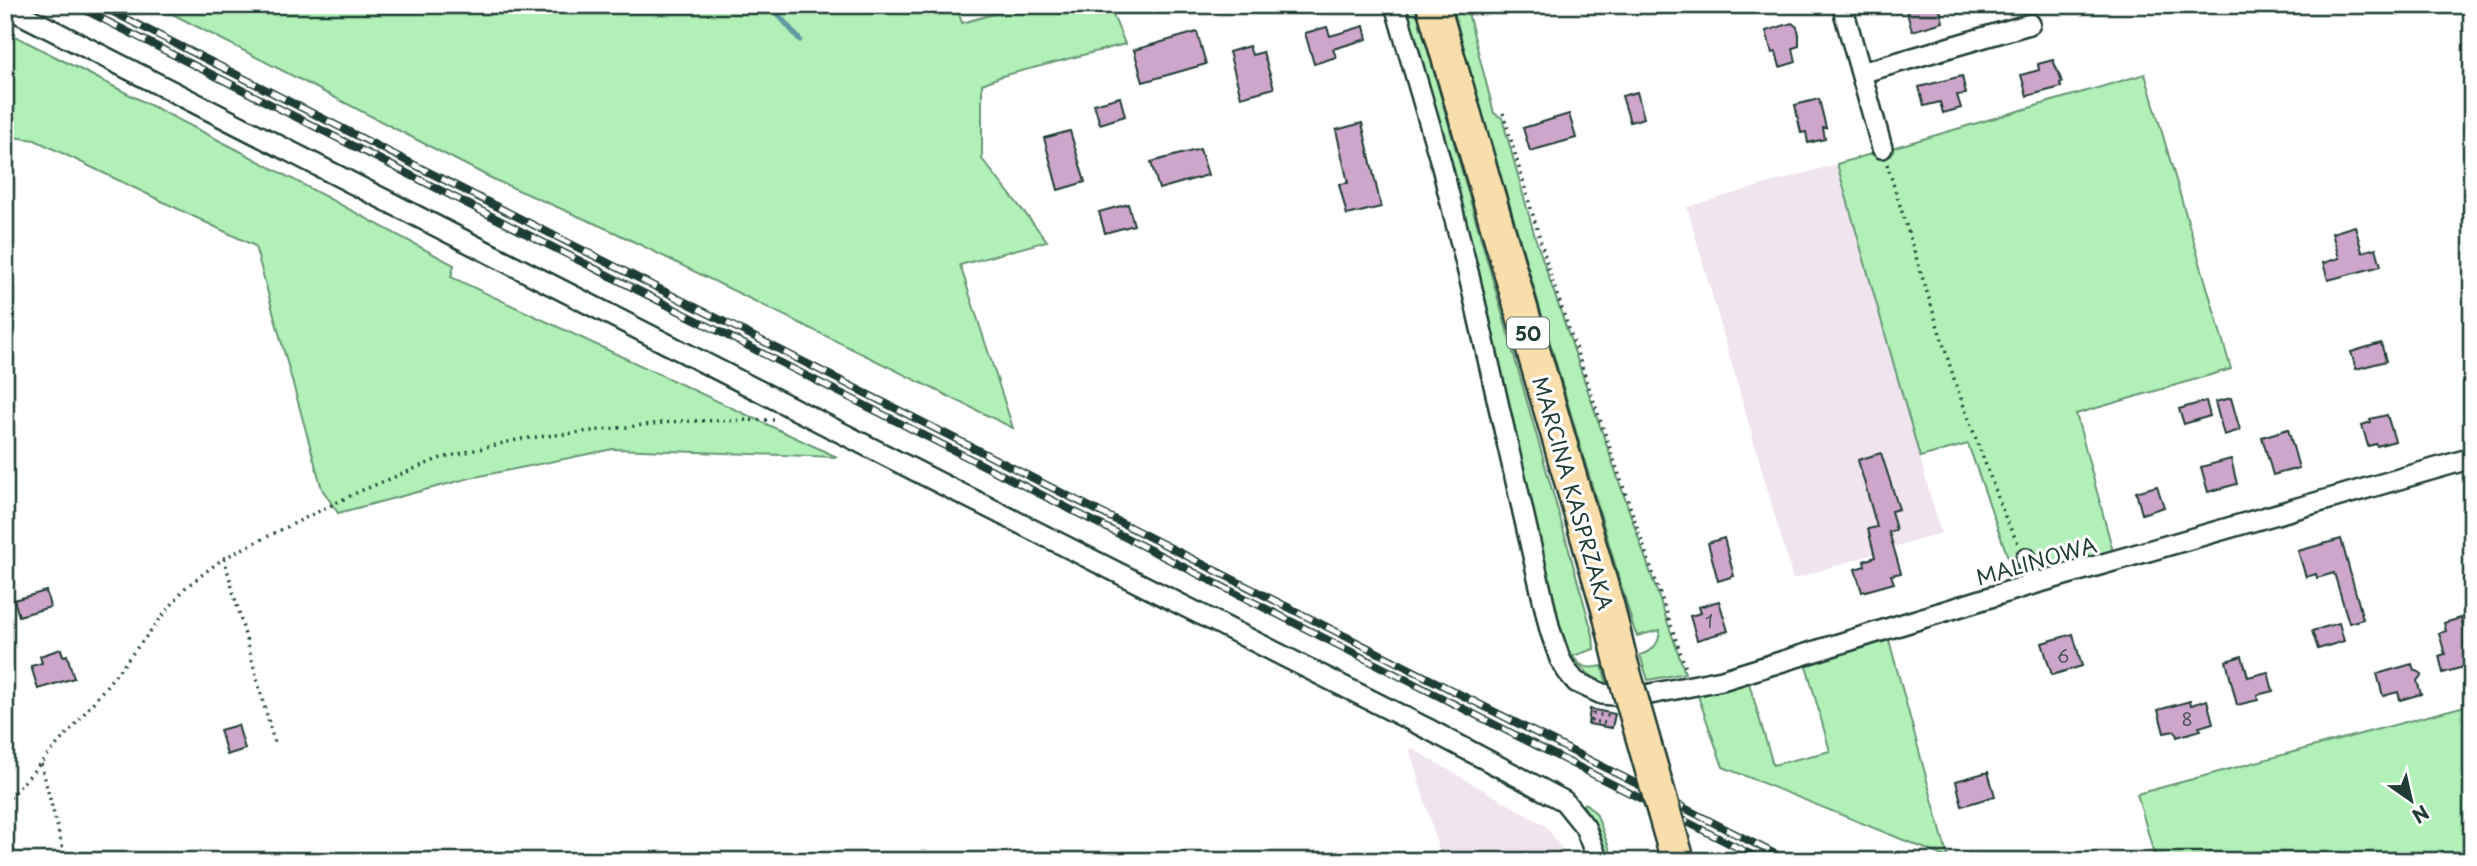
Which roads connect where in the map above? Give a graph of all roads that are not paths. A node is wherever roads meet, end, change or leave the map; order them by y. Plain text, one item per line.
1 (1395, 5) edge
2 (1433, 5) edge
3 (1842, 5) edge
4 (5, 6) edge
5 (2030, 24) dead end
6 (1861, 73) junction
7 (1882, 148) road end
8 (2472, 458) edge
9 (2025, 558) road end
10 (2034, 584) junction
11 (1598, 861) edge
12 (1678, 861) edge

1 - 10 street, MALINOWA
2 - 12 main road, MARCINA KASPRZAKA / 50, bridge
3 - 6 street
4 - 11 street
5 - 6 street
6 - 7 street
8 - 10 street, MALINOWA
9 - 10 street

